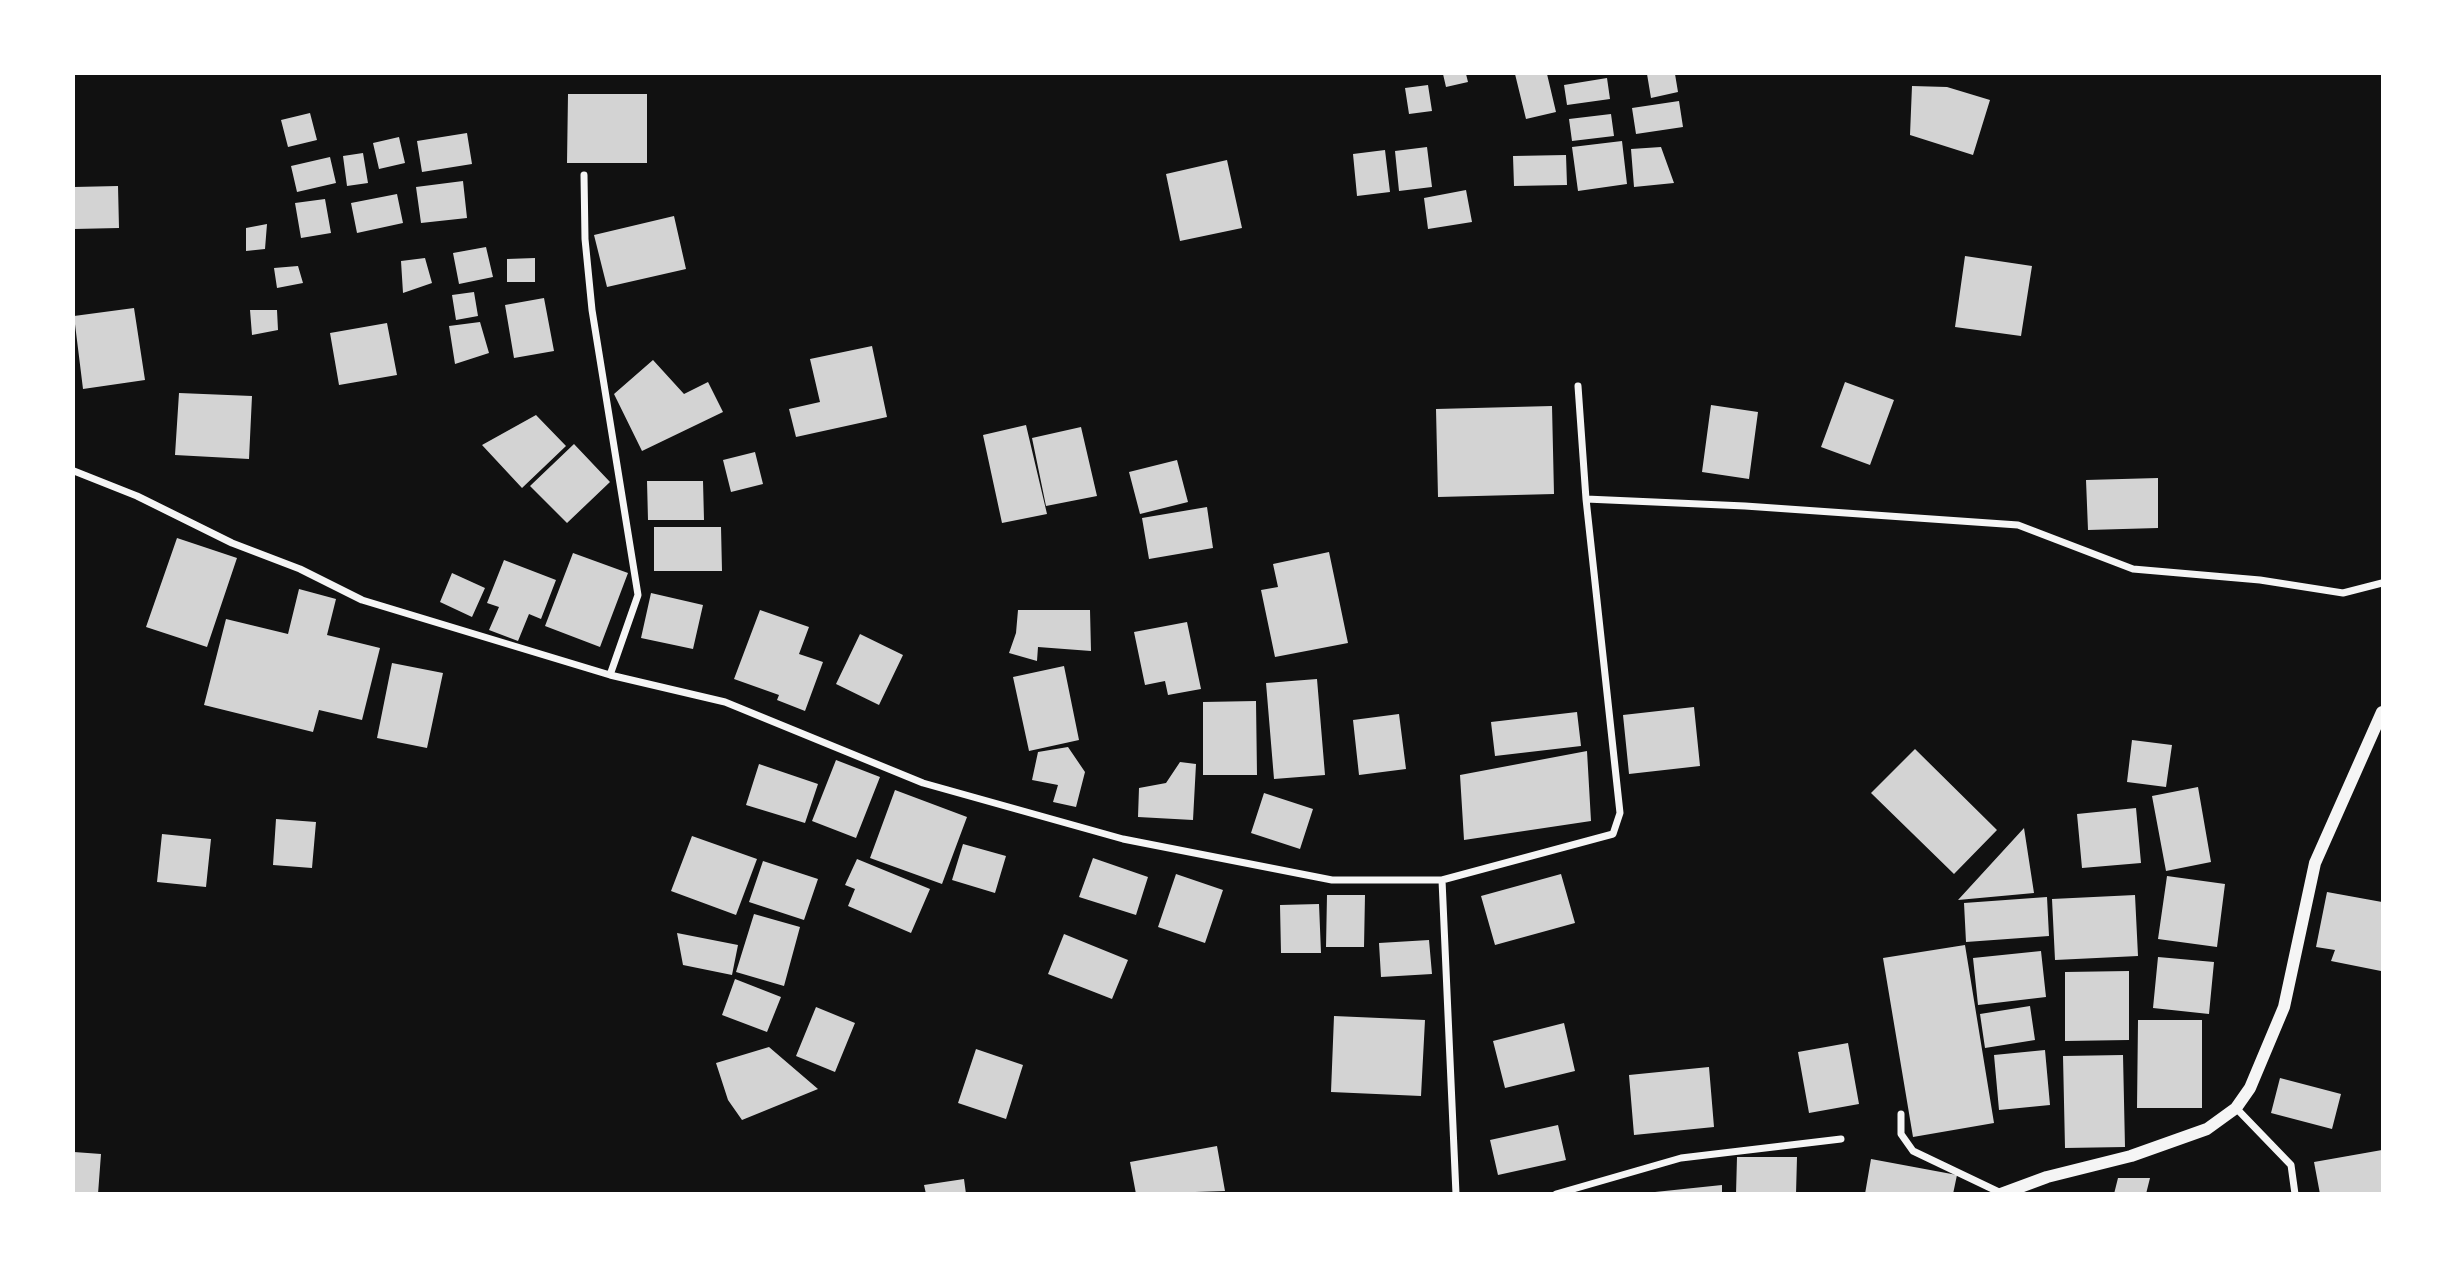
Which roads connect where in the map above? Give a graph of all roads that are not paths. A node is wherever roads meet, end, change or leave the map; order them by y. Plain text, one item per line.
1 (584, 175) dead end
2 (1578, 386) dead end
3 (74, 471) edge
4 (1586, 499) junction
5 (2382, 583) edge
6 (610, 675) junction
7 (2382, 712) edge
8 (1442, 880) junction
9 (2236, 1108) junction
10 (1901, 1114) dead end
11 (1841, 1139) dead end
12 (1456, 1194) edge
13 (1556, 1194) edge
14 (2001, 1194) edge
15 (2295, 1194) edge

1 - 6 street
2 - 4 street
3 - 6 street
4 - 5 street
4 - 8 street
6 - 8 street
7 - 9 street
8 - 12 street
9 - 14 street
9 - 15 street
10 - 14 street
11 - 13 street

